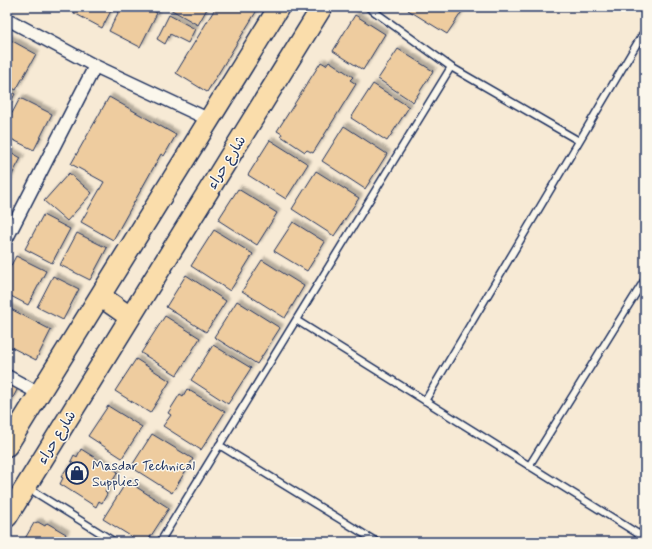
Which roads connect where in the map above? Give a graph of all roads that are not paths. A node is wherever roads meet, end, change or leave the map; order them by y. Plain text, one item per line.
1 (279, 7) edge
2 (322, 7) edge
3 (368, 7) edge
4 (7, 19) edge
5 (645, 30) edge
6 (95, 66) junction
7 (451, 67) junction
8 (210, 120) junction
9 (578, 141) junction
10 (7, 238) edge
11 (645, 279) edge
12 (100, 296) junction
13 (130, 317) junction
14 (296, 320) junction
15 (7, 376) edge
16 (40, 394) junction
17 (425, 401) junction
18 (219, 445) junction
19 (7, 446) edge
20 (529, 466) junction
21 (26, 486) junction
22 (7, 517) edge
23 (645, 527) edge
24 (640, 535) junction
25 (115, 542) edge
26 (160, 542) edge
27 (378, 542) edge
28 (636, 542) edge

1 - 8 main road
2 - 13 main road, شارع حراء
3 - 7 lane
4 - 6 street
5 - 9 lane
6 - 8 street
6 - 10 street
7 - 9 lane
7 - 14 lane
8 - 12 main road
9 - 17 lane
11 - 20 lane
12 - 13 main road
12 - 16 main road
13 - 21 main road, شارع حراء
14 - 17 lane
14 - 18 lane
15 - 16 street
16 - 19 main road
17 - 20 lane
18 - 26 lane
18 - 27 lane
20 - 24 lane
21 - 22 main road, شارع حراء
21 - 25 lane
23 - 24 lane
24 - 28 lane

